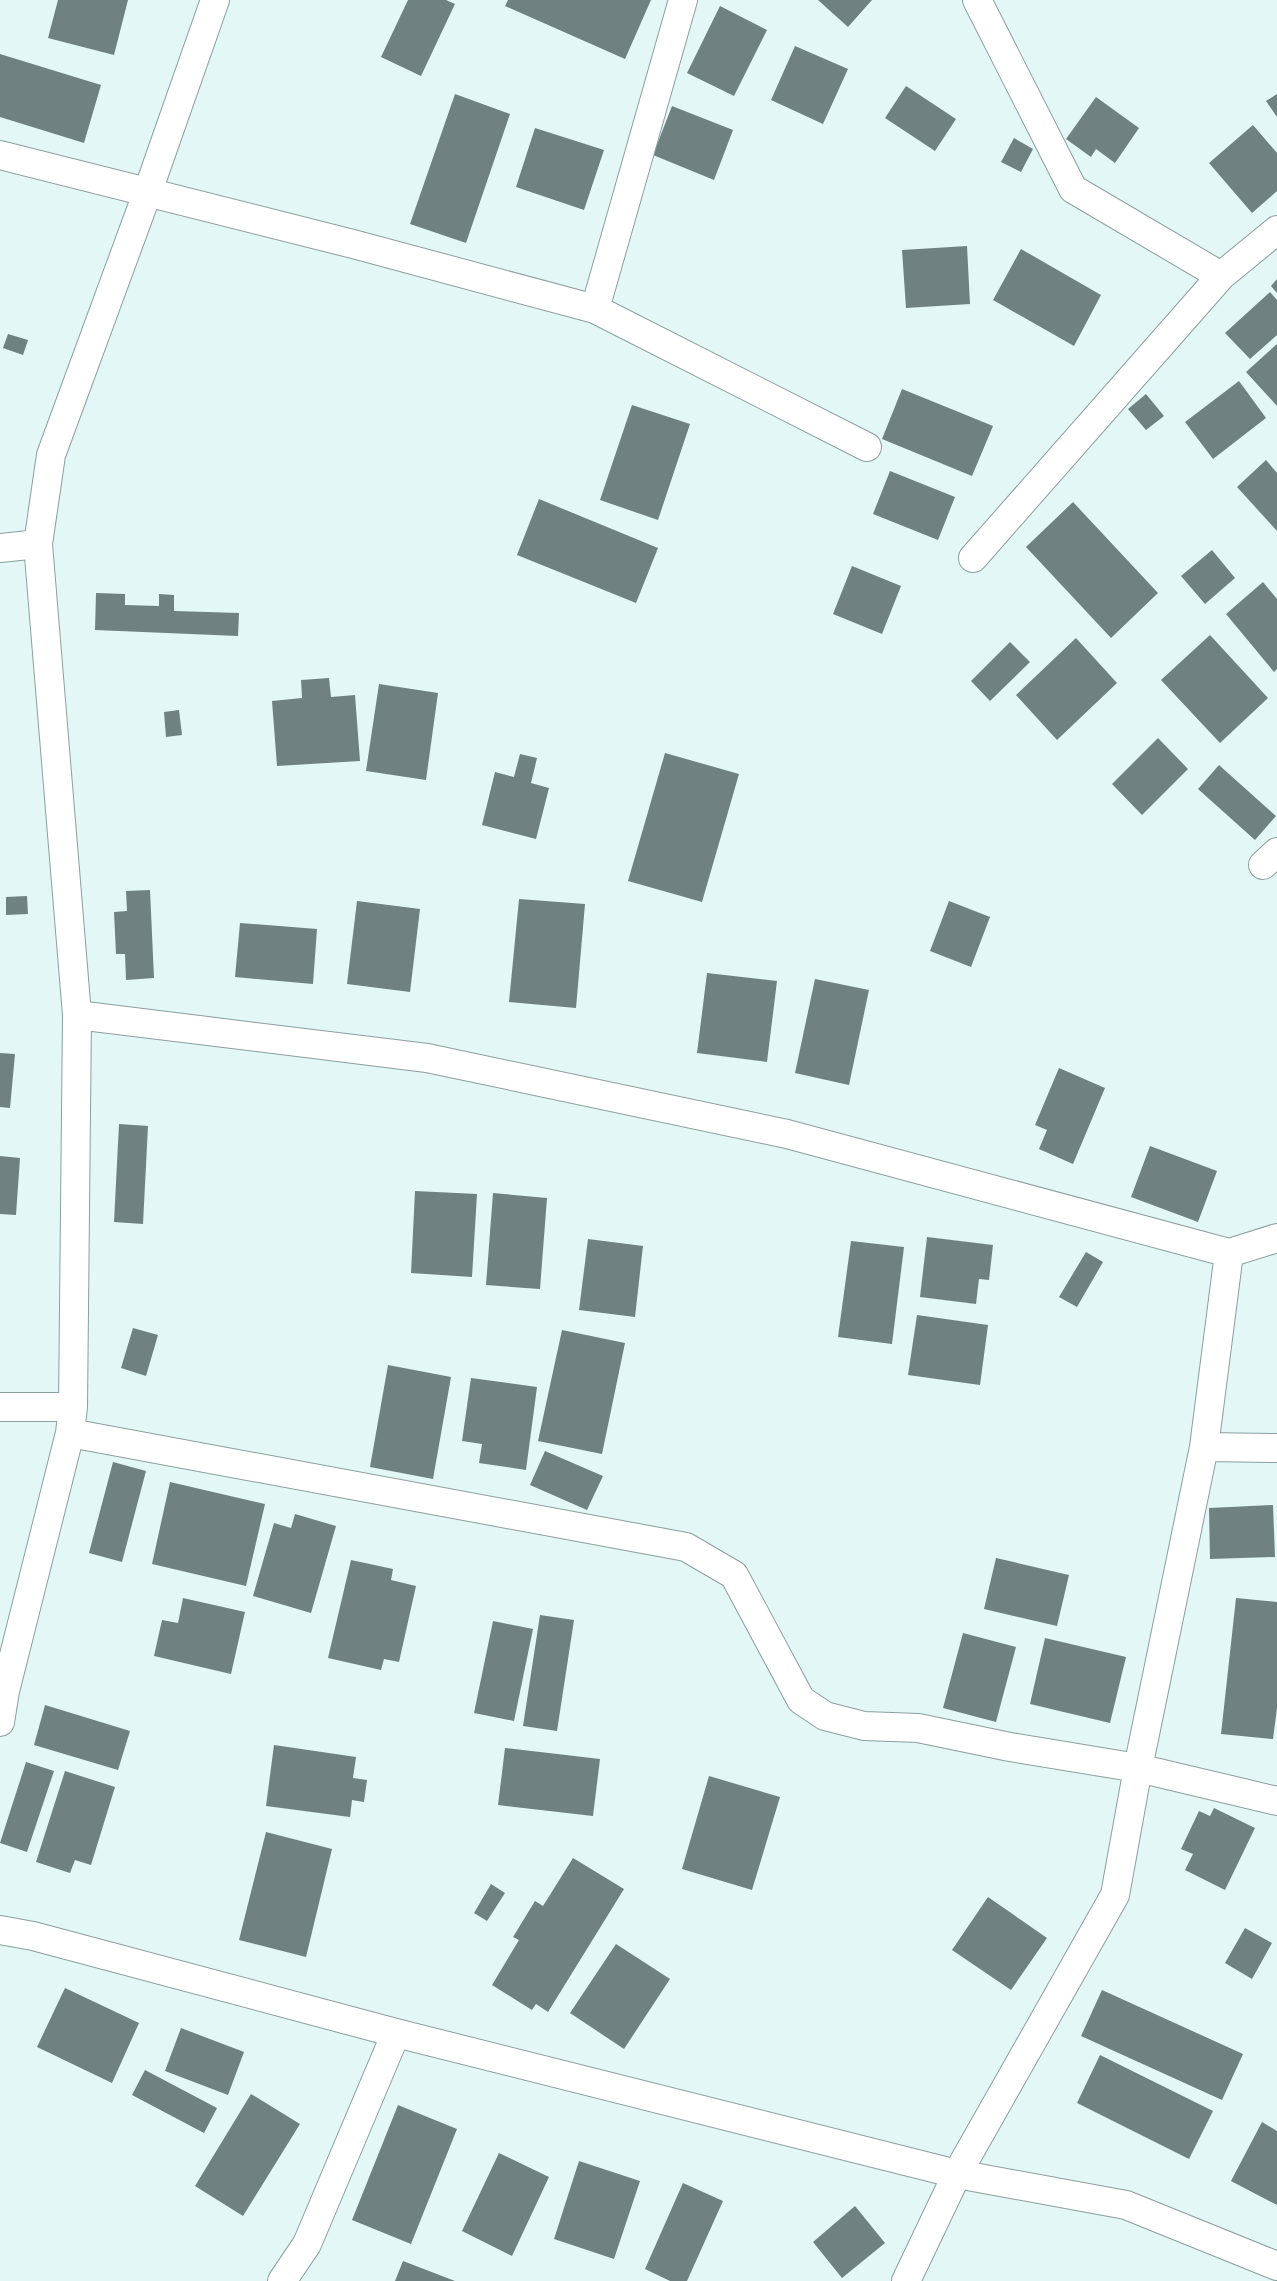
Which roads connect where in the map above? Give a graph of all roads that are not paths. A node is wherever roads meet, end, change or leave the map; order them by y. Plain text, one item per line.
1 (215, 0) edge
2 (683, 0) edge
3 (977, 0) edge
4 (0, 154) edge
5 (148, 191) junction
6 (1277, 230) edge
7 (1221, 276) junction
8 (595, 309) junction
9 (867, 447) dead end
10 (38, 544) junction
11 (0, 548) edge
12 (972, 558) dead end
13 (77, 1015) junction
14 (1277, 1238) edge
15 (1229, 1253) junction
16 (0, 1407) edge
17 (72, 1420) junction
18 (1204, 1447) junction
19 (1277, 1448) edge
20 (0, 1722) edge
21 (1138, 1768) junction
22 (1277, 1801) edge
23 (0, 1930) edge
24 (396, 2033) junction
25 (957, 2174) junction
26 (1277, 2266) edge
27 (282, 2281) edge
28 (906, 2281) edge

1 - 5 street
2 - 8 street
3 - 7 street
4 - 5 street
5 - 8 street
5 - 10 street
6 - 7 street
7 - 12 street
8 - 9 street
10 - 11 street
10 - 13 street
13 - 15 street
13 - 17 street
14 - 15 street
15 - 18 street
16 - 17 street
17 - 20 street
17 - 21 street
18 - 19 street
18 - 21 street
21 - 22 street
21 - 25 street
23 - 24 street
24 - 25 street
24 - 27 street
25 - 26 street
25 - 28 street

